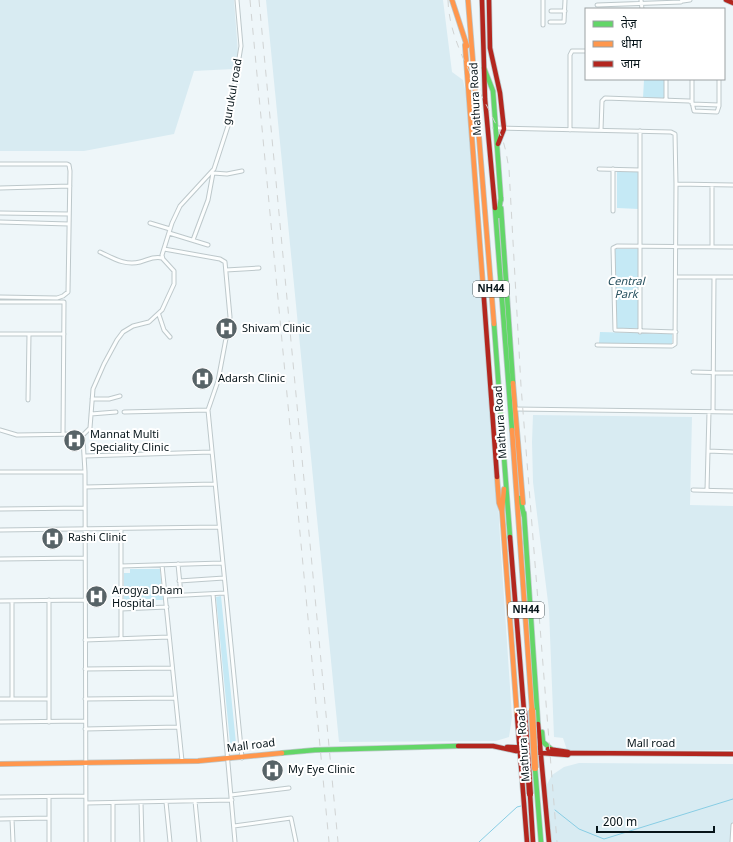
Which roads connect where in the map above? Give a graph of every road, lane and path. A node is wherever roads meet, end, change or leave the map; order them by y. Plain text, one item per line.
1 (237, 0) edge
2 (452, 0) edge
3 (468, 0) edge
4 (482, 0) edge
5 (489, 0) edge
6 (543, 0) edge
7 (565, 0) edge
8 (682, 0) edge
9 (690, 0) edge
10 (726, 0) edge
11 (642, 2) edge
12 (659, 2) edge
13 (733, 3) edge
14 (597, 5) dead end
15 (551, 12) dead end
16 (565, 12) junction
17 (550, 22) dead end
18 (543, 26) dead end
19 (465, 45) junction
20 (585, 51) edge
21 (473, 54) junction
22 (484, 68) junction
23 (666, 80) edge
24 (692, 80) edge
25 (719, 80) edge
26 (666, 100) junction
27 (692, 103) junction
28 (719, 105) junction
29 (495, 128) junction
30 (504, 129) junction
31 (570, 130) junction
32 (601, 130) junction
33 (640, 131) junction
34 (497, 146) junction
35 (0, 164) edge
36 (599, 169) dead end
37 (613, 169) junction
38 (640, 170) junction
39 (242, 171) dead end
40 (212, 173) junction
41 (676, 184) junction
42 (712, 185) junction
43 (733, 185) edge
44 (70, 186) junction
45 (0, 188) edge
46 (500, 198) junction
47 (613, 211) dead end
48 (0, 212) edge
49 (69, 214) junction
50 (0, 222) edge
51 (150, 223) dead end
52 (69, 224) junction
53 (497, 229) junction
54 (170, 231) junction
55 (193, 240) junction
56 (208, 245) dead end
57 (640, 246) junction
58 (676, 246) junction
59 (712, 247) junction
60 (733, 247) edge
61 (164, 249) junction
62 (100, 252) dead end
63 (162, 258) junction
64 (259, 268) dead end
65 (226, 270) junction
66 (676, 277) junction
67 (714, 277) junction
68 (733, 277) edge
69 (0, 297) edge
70 (0, 302) edge
71 (159, 315) junction
72 (640, 332) junction
73 (676, 332) junction
74 (0, 334) edge
75 (29, 334) junction
76 (64, 334) junction
77 (170, 338) dead end
78 (597, 345) dead end
79 (693, 372) dead end
80 (713, 372) junction
81 (733, 373) edge
82 (120, 396) dead end
83 (92, 399) junction
84 (28, 400) dead end
85 (515, 409) junction
86 (208, 410) junction
87 (116, 412) dead end
88 (124, 412) dead end
89 (711, 412) junction
90 (733, 412) edge
91 (91, 414) junction
92 (0, 430) edge
93 (63, 434) junction
94 (82, 436) junction
95 (708, 451) junction
96 (211, 452) junction
97 (733, 452) edge
98 (85, 456) junction
99 (0, 472) edge
100 (85, 472) junction
101 (516, 483) junction
102 (214, 484) junction
103 (85, 487) junction
104 (693, 490) dead end
105 (708, 490) junction
106 (733, 491) edge
107 (85, 508) junction
108 (0, 509) edge
109 (505, 511) junction
110 (524, 516) junction
111 (219, 527) junction
112 (85, 528) junction
113 (121, 529) junction
114 (0, 530) edge
115 (85, 558) junction
116 (0, 559) edge
117 (222, 563) junction
118 (178, 564) junction
119 (162, 565) junction
120 (121, 566) junction
121 (224, 578) junction
122 (179, 581) junction
123 (225, 593) junction
124 (213, 594) junction
125 (181, 595) junction
126 (166, 596) junction
127 (49, 600) junction
128 (85, 600) junction
129 (0, 601) edge
130 (12, 601) junction
131 (167, 607) junction
132 (121, 609) junction
133 (169, 637) junction
134 (121, 638) junction
135 (85, 640) junction
136 (513, 653) junction
137 (172, 668) junction
138 (85, 669) junction
139 (536, 681) junction
140 (175, 698) junction
141 (0, 699) edge
142 (12, 699) junction
143 (49, 699) junction
144 (85, 699) junction
145 (538, 713) junction
146 (517, 716) junction
147 (0, 722) edge
148 (49, 722) junction
149 (85, 722) junction
150 (178, 727) junction
151 (85, 729) junction
152 (518, 748) junction
153 (540, 750) junction
154 (551, 751) junction
155 (733, 754) edge
156 (242, 758) junction
157 (228, 759) junction
158 (182, 761) junction
159 (85, 763) junction
160 (0, 764) edge
161 (521, 769) junction
162 (542, 770) junction
163 (289, 788) dead end
164 (231, 795) junction
165 (86, 796) junction
166 (0, 797) edge
167 (49, 797) junction
168 (232, 800) junction
169 (195, 801) junction
170 (141, 802) junction
171 (166, 802) junction
172 (86, 803) junction
173 (113, 803) junction
174 (49, 818) junction
175 (0, 819) edge
176 (12, 819) junction
177 (733, 825) edge
178 (234, 826) junction
179 (13, 842) edge
180 (49, 842) edge
181 (86, 842) edge
182 (113, 842) edge
183 (142, 842) edge
184 (170, 842) edge
185 (199, 842) edge
186 (235, 842) edge
187 (296, 842) edge
188 (527, 842) edge
189 (533, 842) edge
190 (542, 842) edge
191 (548, 842) edge
192 (732, 842) edge

1 - 40 street, gurukul road
2 - 19 main road, Mathura Road
3 - 21 main road, Mathura Road / NH44
4 - 22 main road, Mathura Road / NH44
5 - 30 main road, Mathura Road
6 - 18 street
7 - 16 street
8 - 9 street
8 - 12 street
10 - 13 main road
11 - 12 street
11 - 14 street
15 - 16 street
16 - 17 street
19 - 21 main road, Mathura Road
19 - 109 main road
20 - 31 street
21 - 109 main road, Mathura Road / NH44
22 - 29 main road
22 - 53 main road, Mathura Road / NH44
23 - 26 street
24 - 27 street
25 - 28 street
26 - 27 street
26 - 32 street
27 - 28 street
27 - 28 street
29 - 30 street
29 - 34 main road
30 - 31 street
30 - 34 main road, Mathura Road
31 - 32 street
32 - 33 street
33 - 38 street
33 - 41 street
34 - 46 main road
35 - 44 street
36 - 37 street
37 - 38 street
37 - 47 street
38 - 57 street
39 - 40 street
40 - 54 street, gurukul road
40 - 55 street
41 - 42 street
41 - 58 street
42 - 43 street
42 - 59 street
44 - 45 street
44 - 49 street
46 - 53 main road
46 - 85 main road
48 - 49 street
49 - 52 street
50 - 52 street
51 - 54 street
52 - 69 street
53 - 101 main road, Mathura Road / NH44
54 - 55 street
54 - 61 street, gurukul road
55 - 56 street
57 - 58 street
57 - 72 street
57 - 72 street
58 - 59 street
58 - 66 street
59 - 60 street
61 - 63 street, gurukul road
61 - 65 street
62 - 63 street
63 - 71 street
64 - 65 street
65 - 86 street
66 - 67 street
66 - 73 street
67 - 68 street
67 - 80 street
70 - 76 street
71 - 77 street
71 - 83 street
72 - 73 street
73 - 78 street
74 - 75 street
75 - 76 street
75 - 84 street
76 - 93 street
79 - 80 street
80 - 81 street
80 - 89 street
82 - 83 street
83 - 91 street
85 - 89 street
85 - 110 main road
86 - 88 street
86 - 96 street
87 - 91 street
89 - 90 street
89 - 95 street
91 - 94 street
92 - 93 street
93 - 94 street
94 - 98 street
95 - 97 street
95 - 105 street
96 - 98 street
96 - 102 street
98 - 100 street
99 - 100 street
100 - 103 street
101 - 110 main road
101 - 190 main road, Mathura Road / NH44, bridge
102 - 103 street
102 - 111 street
103 - 107 street
104 - 105 street
105 - 106 street
107 - 108 street
107 - 112 street
109 - 136 main road
109 - 189 main road, Mathura Road / NH44, bridge
110 - 139 main road
111 - 113 street
111 - 117 street
112 - 113 street
112 - 114 street
112 - 115 street
113 - 120 street
115 - 116 street
115 - 128 street
117 - 118 street
117 - 121 street
118 - 119 street
118 - 122 street
119 - 120 street
119 - 126 street
120 - 132 street
121 - 122 street
121 - 123 street
122 - 125 street
123 - 124 street
123 - 156 street
124 - 125 street
124 - 157 street
125 - 126 street
126 - 131 street
127 - 128 street
127 - 130 street
127 - 143 street
128 - 135 street
129 - 130 street
130 - 142 street
131 - 132 street
131 - 133 street
132 - 134 street
133 - 134 street
133 - 137 street
134 - 135 street
135 - 138 street
136 - 146 main road
136 - 152 main road
137 - 138 street
137 - 140 street
138 - 144 street
139 - 145 main road
139 - 154 main road
140 - 144 street
140 - 150 street
141 - 142 street
142 - 143 street
143 - 148 street
144 - 149 street
145 - 146 main road
145 - 153 main road
146 - 152 main road
147 - 148 street
148 - 149 street
149 - 151 street
150 - 151 street
150 - 158 street
151 - 159 street
152 - 153 main road, Mall road
152 - 156 main road, Mall road
152 - 161 main road
153 - 154 main road, Mall road
153 - 162 main road
154 - 155 main road, Mall road
154 - 162 main road
156 - 157 main road, Mall road
157 - 158 main road, Mall road
157 - 164 street
158 - 159 main road, Mall road
159 - 160 main road, Mall road
159 - 165 street
161 - 162 main road
161 - 188 main road
162 - 191 main road
163 - 164 street
164 - 168 street
165 - 167 street
165 - 172 street
166 - 167 street
167 - 174 street
168 - 169 street
168 - 178 street
169 - 171 street
169 - 185 street
170 - 171 street
170 - 173 street
170 - 183 street
171 - 184 street
172 - 173 street
172 - 181 street
173 - 182 street
174 - 176 street
174 - 180 street
175 - 176 street
176 - 179 street
177 - 192 street
178 - 186 street
178 - 187 street

